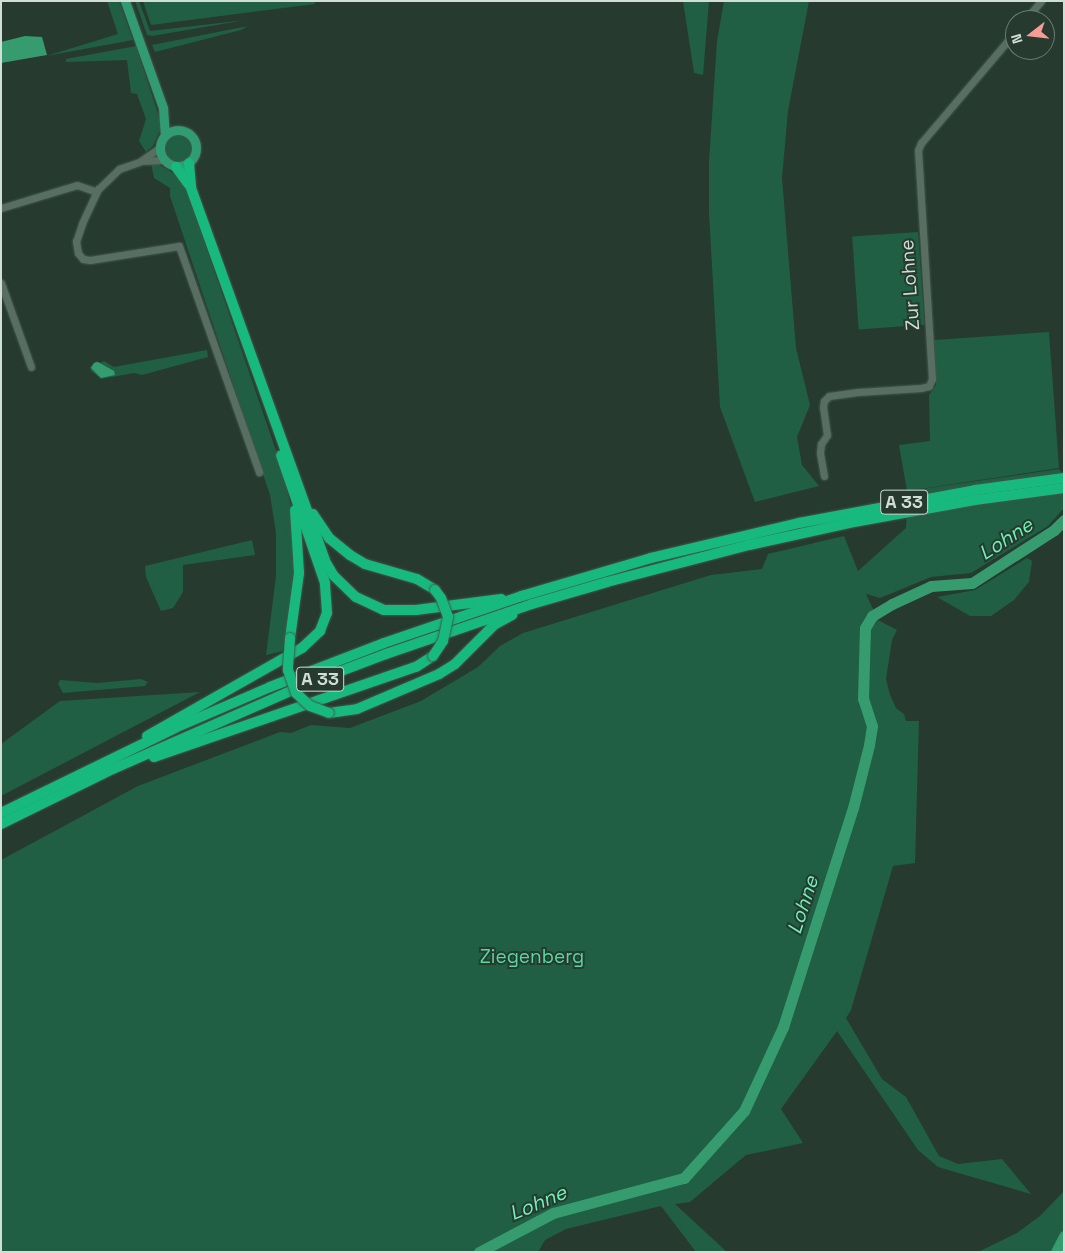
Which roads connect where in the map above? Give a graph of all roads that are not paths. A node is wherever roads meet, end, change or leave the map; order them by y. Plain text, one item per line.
1 (125, 1) edge
2 (1005, 44) edge
3 (163, 108) junction
4 (178, 130) junction
5 (166, 134) junction
6 (159, 148) junction
7 (163, 160) junction
8 (139, 162) junction
9 (189, 163) junction
10 (176, 167) junction
11 (191, 188) junction
12 (96, 192) junction
13 (1, 208) edge
14 (1, 283) edge
15 (249, 352) junction
16 (31, 367) dead end
17 (259, 472) dead end
18 (824, 476) dead end
19 (1064, 478) edge
20 (296, 479) junction
21 (1064, 488) edge
22 (292, 490) junction
23 (748, 540) junction
24 (522, 596) junction
25 (532, 604) junction
26 (132, 748) junction
27 (113, 769) junction
28 (1, 813) edge
29 (1, 824) edge

1 - 3 main road
2 - 18 street, Zur Lohne
3 - 4 main road
3 - 5 main road
4 - 5 main road
4 - 9 main road
5 - 6 main road
6 - 7 main road
6 - 8 street
7 - 8 street
7 - 10 main road
8 - 12 street
9 - 10 main road
9 - 11 highway
10 - 11 highway
11 - 15 highway
12 - 13 street
12 - 17 street
14 - 16 street
15 - 20 highway
15 - 22 highway
19 - 23 highway, A 33
20 - 24 highway
20 - 27 highway, bridge
21 - 23 highway, A 33
22 - 25 highway, bridge
22 - 26 highway
23 - 24 highway, A 33
23 - 25 highway, A 33
24 - 26 highway, A 33
25 - 27 highway, A 33
26 - 28 highway, A 33
27 - 29 highway, A 33

